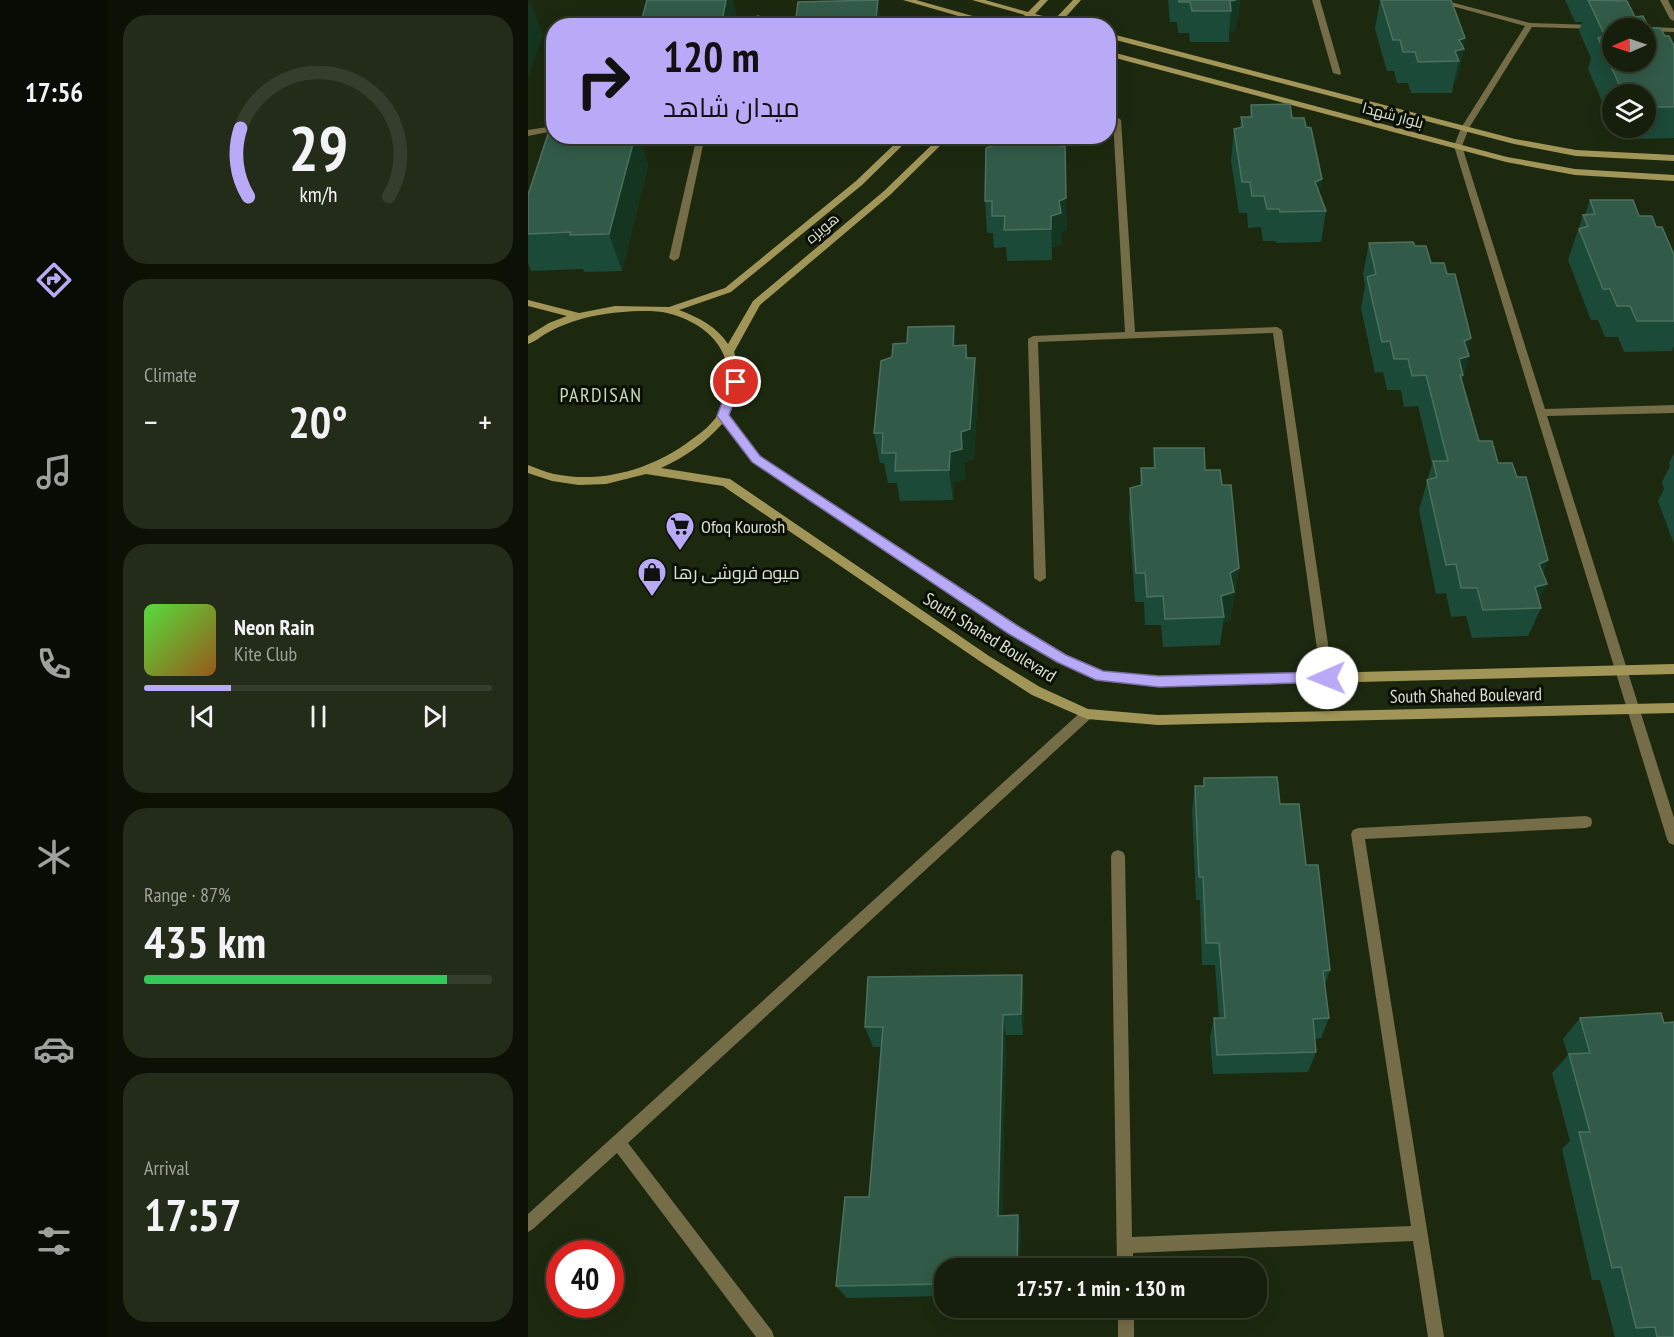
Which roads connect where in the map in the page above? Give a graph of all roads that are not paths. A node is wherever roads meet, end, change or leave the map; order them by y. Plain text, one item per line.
1 (907, 0) edge
2 (976, 0) edge
3 (1044, 0) edge
4 (1077, 0) edge
5 (1316, 0) edge
6 (1434, 0) edge
7 (1479, 0) edge
8 (1664, 0) edge
9 (1484, 13) junction
10 (1030, 14) junction
11 (974, 18) edge
12 (1026, 18) edge
13 (1041, 18) edge
14 (1060, 18) edge
15 (1674, 19) edge
16 (1530, 26) junction
17 (1602, 28) edge
18 (1656, 29) edge
19 (1674, 30) edge
20 (1116, 37) edge
21 (1116, 55) edge
22 (1337, 73) dead end
23 (1117, 120) dead end
24 (1466, 128) junction
25 (546, 130) edge
26 (528, 133) edge
27 (699, 144) edge
28 (900, 144) edge
29 (938, 144) edge
30 (1458, 146) junction
31 (1674, 158) edge
32 (1674, 178) edge
33 (674, 258) dead end
34 (528, 303) edge
35 (670, 310) junction
36 (578, 316) junction
37 (1130, 336) junction
38 (528, 341) edge
39 (730, 350) junction
40 (1674, 409) edge
41 (1541, 413) junction
42 (723, 416) junction
43 (528, 469) edge
44 (646, 470) junction
45 (544, 477) junction
46 (528, 483) edge
47 (1040, 578) dead end
48 (1674, 669) edge
49 (1621, 671) junction
50 (1327, 678) junction
51 (1674, 708) edge
52 (1633, 709) junction
53 (1087, 714) junction
54 (1586, 822) dead end
55 (1674, 839) edge
56 (1118, 856) dead end
57 (618, 1142) junction
58 (528, 1224) edge
59 (1420, 1233) junction
60 (1125, 1245) junction
61 (1125, 1258) edge
62 (1126, 1318) edge
63 (766, 1337) edge
64 (1126, 1337) edge
65 (1436, 1337) edge

1 - 11 street
2 - 10 street
3 - 10 street
4 - 14 street
5 - 22 street
6 - 9 street
7 - 9 street
8 - 15 street
9 - 16 street
10 - 12 street
10 - 13 street
16 - 17 street
16 - 24 street
18 - 19 street
20 - 24 street, بلوار شهدا
21 - 30 street, بلوار شهدا
23 - 37 street
24 - 30 street
24 - 31 street, بلوار شهدا
25 - 26 street
27 - 33 street
28 - 35 street, هویزه
29 - 39 street, هویزه
30 - 32 street, بلوار شهدا
30 - 41 street
34 - 36 street
35 - 36 street
35 - 39 street
36 - 38 street
37 - 47 street
37 - 50 street
39 - 42 street
40 - 41 street
41 - 49 street
42 - 44 street
42 - 50 street, South Shahed Boulevard
43 - 45 street
44 - 45 street
44 - 53 street, South Shahed Boulevard
45 - 46 street
48 - 49 street, South Shahed Boulevard
49 - 50 street, South Shahed Boulevard
49 - 52 street
51 - 52 street, South Shahed Boulevard
52 - 53 street, South Shahed Boulevard
52 - 55 street
53 - 57 street
54 - 59 street
56 - 60 street
57 - 58 street
57 - 63 street
59 - 60 street
59 - 65 street
60 - 61 street
62 - 64 street

